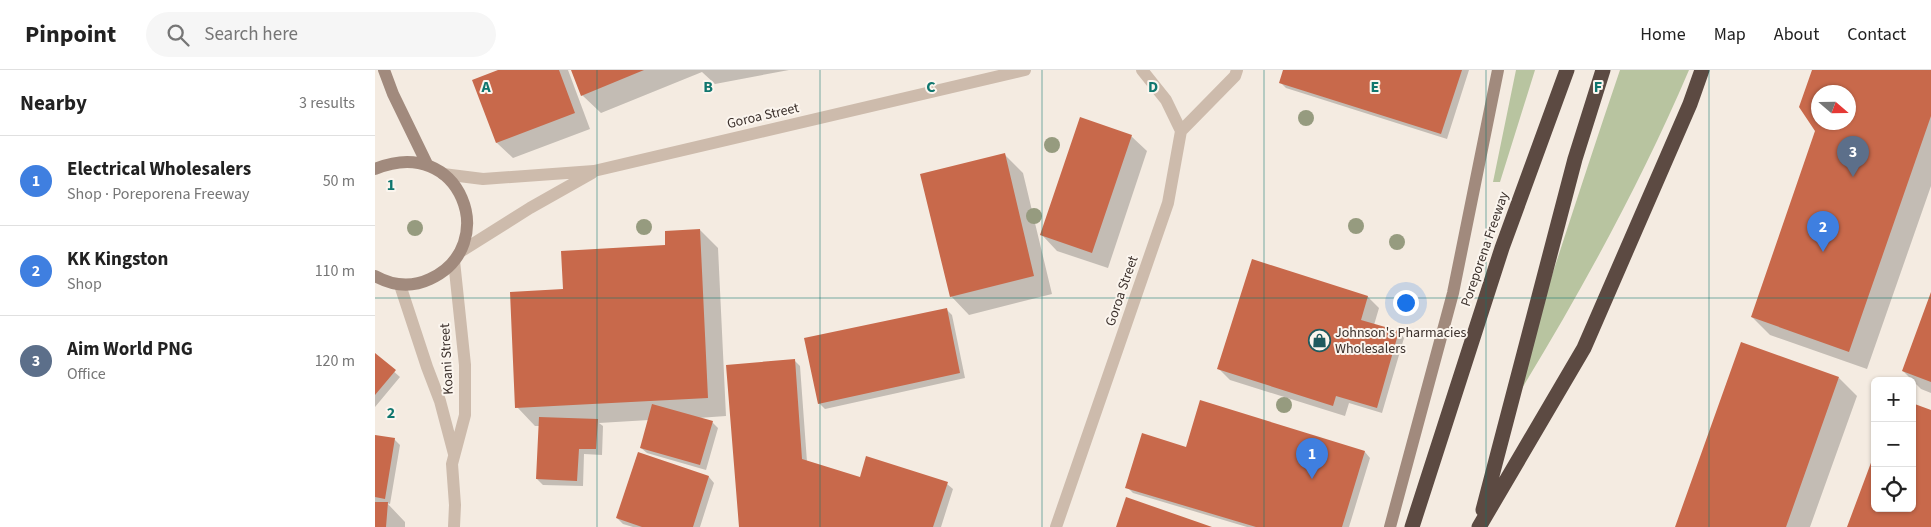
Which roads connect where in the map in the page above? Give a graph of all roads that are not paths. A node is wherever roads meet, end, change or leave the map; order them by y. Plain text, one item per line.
1 (384, 70) edge
2 (1025, 70) edge
3 (1142, 70) edge
4 (1237, 70) edge
5 (1498, 70) edge
6 (1567, 70) edge
7 (1603, 70) edge
8 (1702, 70) edge
9 (1181, 131) junction
10 (427, 164) junction
11 (375, 169) edge
12 (595, 171) junction
13 (443, 174) junction
14 (457, 256) junction
15 (375, 276) edge
16 (381, 284) edge
17 (401, 285) junction
18 (454, 454) junction
19 (454, 527) edge
20 (1056, 527) edge
21 (1390, 527) edge
22 (1410, 527) edge
23 (1479, 527) edge

1 - 10 street
2 - 12 street, Goroa Street
3 - 9 street
4 - 9 street
5 - 21 street
6 - 22 highway, Poreporena Freeway
7 - 23 highway
8 - 23 highway
9 - 20 street, Goroa Street
10 - 11 street
10 - 13 street
12 - 13 street, Goroa Street
12 - 14 street, Goroa Street
13 - 14 street
14 - 17 street
14 - 18 street, Koani Street
15 - 16 street
16 - 17 street
17 - 18 street, Koani Street
18 - 19 street, Koani Street

